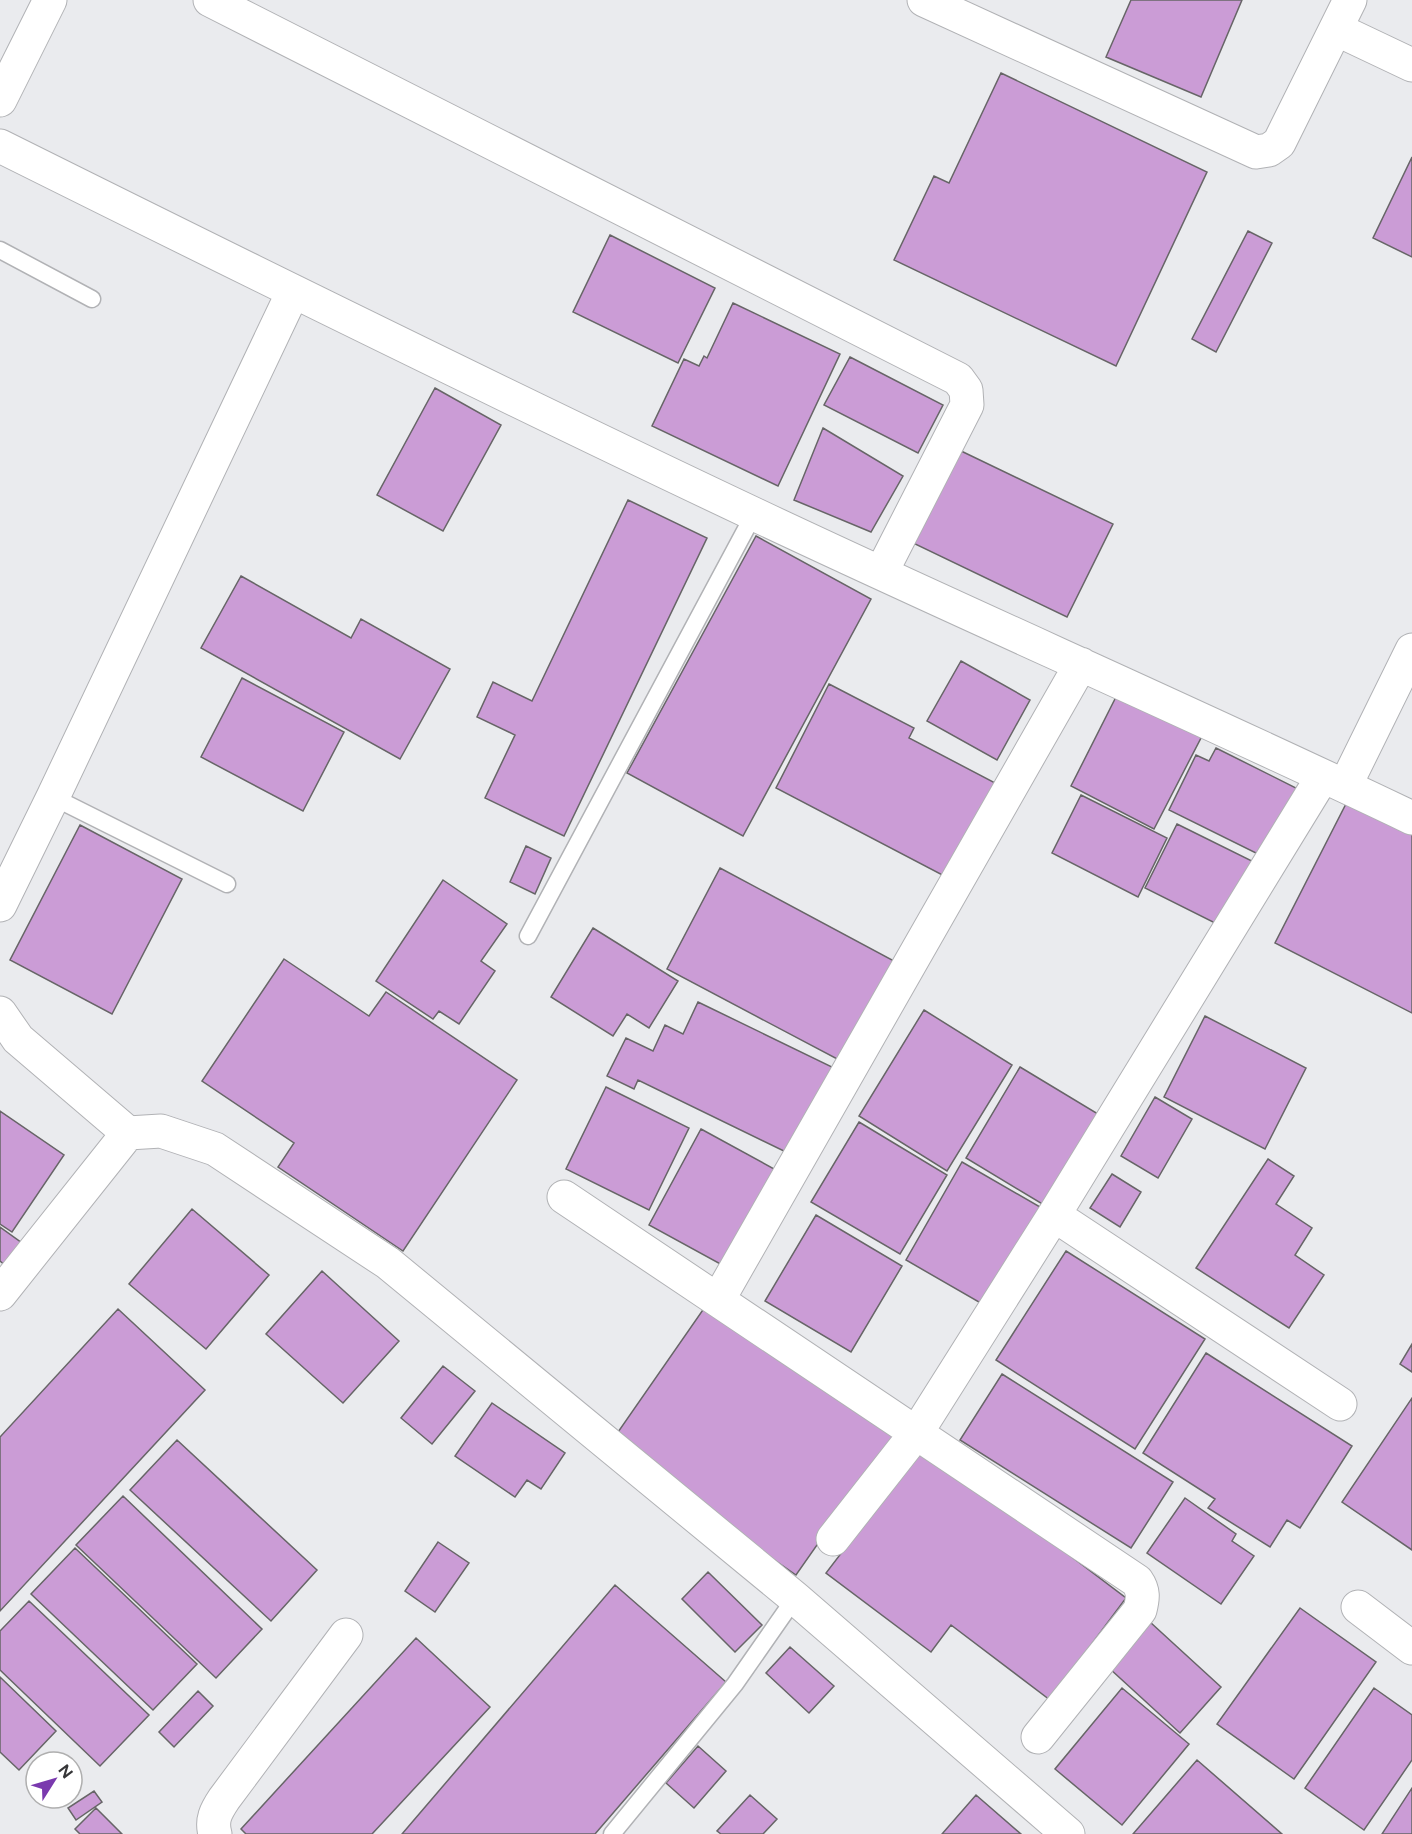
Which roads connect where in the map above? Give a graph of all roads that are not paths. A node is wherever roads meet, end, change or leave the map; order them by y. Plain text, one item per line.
1 (50, 0) edge
2 (210, 0) edge
3 (924, 0) edge
4 (1343, 14) edge
5 (1412, 65) edge
6 (0, 100) edge
7 (0, 146) edge
8 (0, 250) edge
9 (292, 292) junction
10 (92, 299) dead end
11 (754, 514) junction
12 (881, 573) junction
13 (1412, 650) edge
14 (1082, 664) junction
15 (1334, 781) junction
16 (53, 797) junction
17 (1412, 818) edge
18 (227, 884) dead end
19 (0, 905) edge
20 (528, 936) dead end
21 (0, 1013) edge
22 (128, 1133) junction
23 (564, 1197) dead end
24 (1054, 1215) junction
25 (0, 1294) edge
26 (718, 1300) junction
27 (1340, 1404) dead end
28 (917, 1432) junction
29 (833, 1539) dead end
30 (795, 1598) junction
31 (1358, 1607) dead end
32 (346, 1635) dead end
33 (1412, 1648) edge
34 (1038, 1737) dead end
35 (215, 1834) edge
36 (612, 1834) edge
37 (1068, 1834) edge

1 - 6 street
2 - 12 street
3 - 4 street
4 - 5 street
7 - 9 street
8 - 10 lane
9 - 11 street
9 - 16 street
11 - 12 street
11 - 20 lane
12 - 14 street
13 - 15 street
14 - 15 street
14 - 26 street
15 - 17 street
15 - 24 street
16 - 18 lane
16 - 19 street
21 - 22 street
22 - 25 street
22 - 30 street
23 - 26 street
24 - 27 street
24 - 28 street
26 - 28 street
28 - 29 street
28 - 34 street
30 - 36 lane
30 - 37 street
31 - 33 street
32 - 35 street

